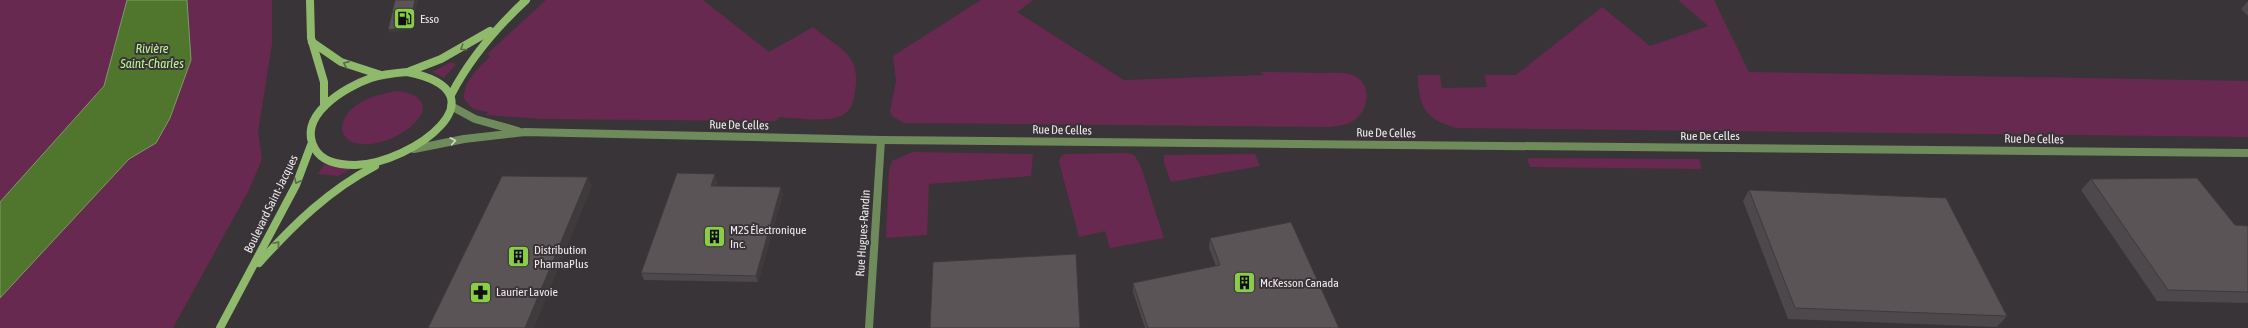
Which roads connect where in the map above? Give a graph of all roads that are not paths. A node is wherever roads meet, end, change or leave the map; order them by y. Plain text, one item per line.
1 (310, 0) edge
2 (526, 0) edge
3 (496, 27) junction
4 (312, 42) junction
5 (408, 72) junction
6 (383, 75) junction
7 (451, 95) junction
8 (324, 106) junction
9 (451, 106) junction
10 (525, 132) junction
11 (881, 140) junction
12 (311, 145) junction
13 (414, 148) junction
14 (2248, 153) edge
15 (386, 160) junction
16 (251, 273) junction
17 (220, 328) edge
18 (869, 328) edge

1 - 4 main road
2 - 3 main road
3 -> 5 main road
3 - 7 main road
6 -> 4 main road
4 - 8 main road
5 - 6 main road
5 - 7 main road
6 - 8 main road
7 - 9 main road
8 - 12 main road
9 - 10 street, Rue De Celles
9 - 13 main road
10 - 11 street, Rue De Celles
13 -> 10 street, Rue De Celles
11 - 14 street, Rue De Celles
11 - 18 street, Rue Hugues-Randin
12 - 15 main road
12 -> 16 main road, Boulevard Saint-Jacques
13 - 15 main road
16 -> 15 main road, Boulevard Saint-Jacques
16 - 17 main road, Boulevard Saint-Jacques

